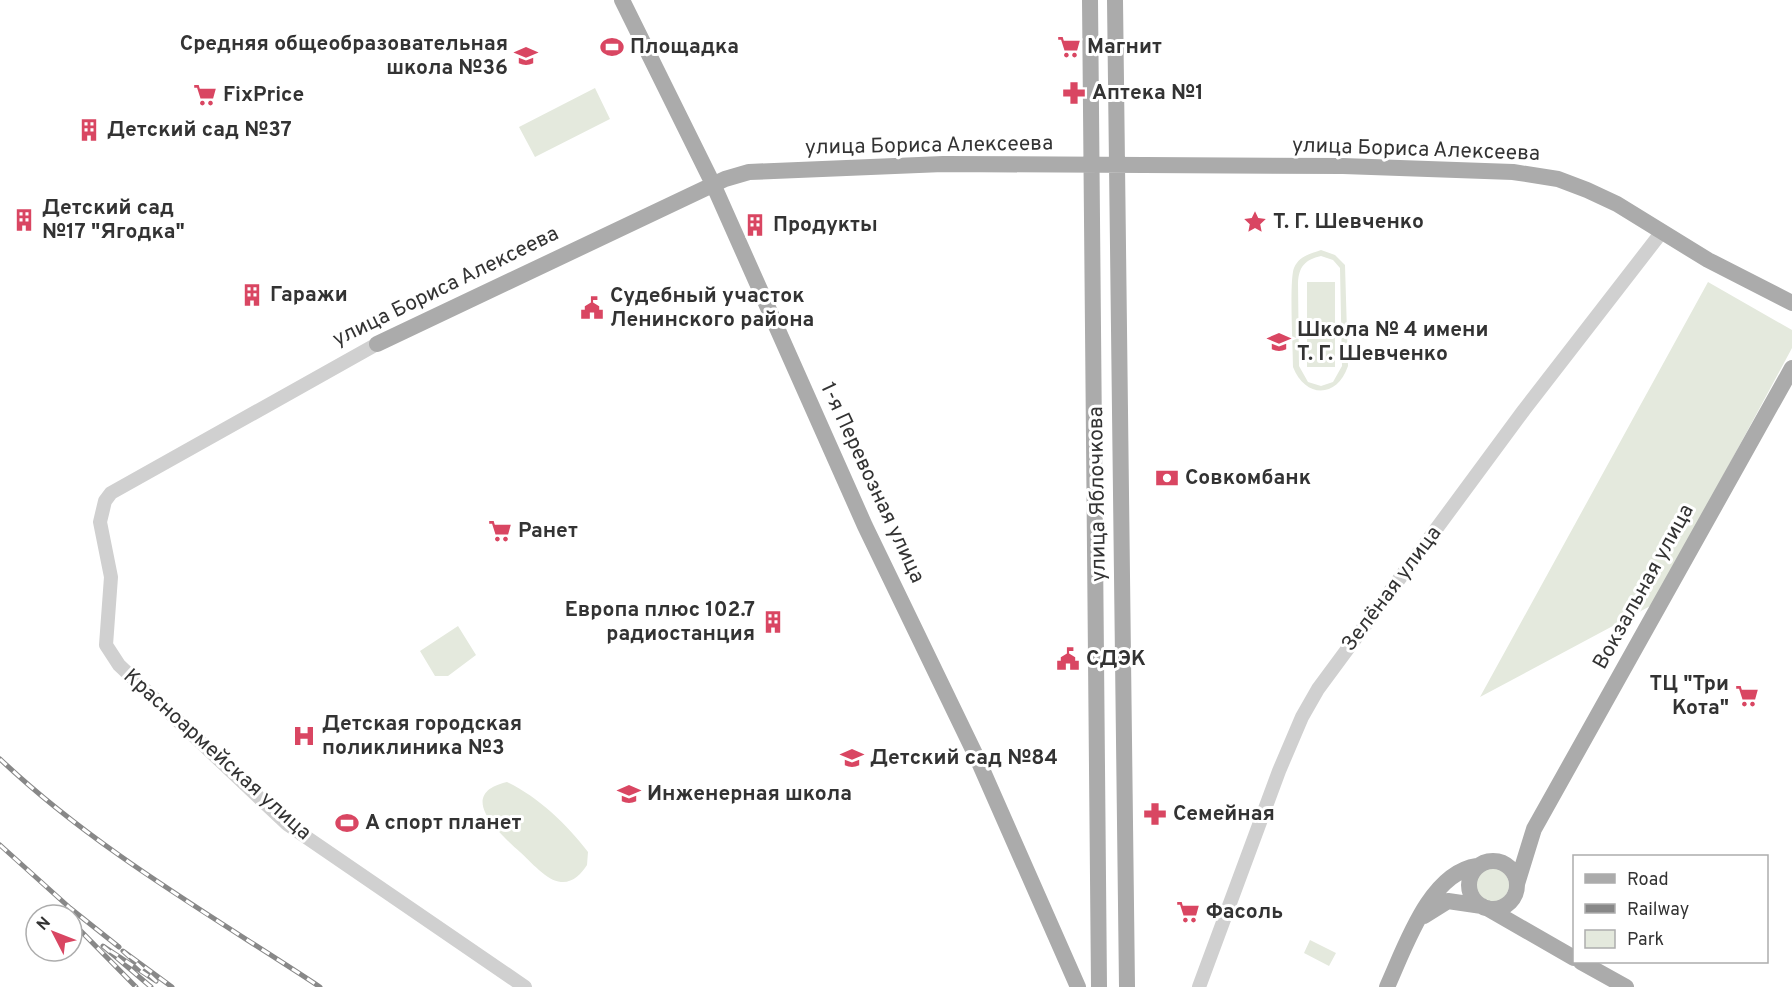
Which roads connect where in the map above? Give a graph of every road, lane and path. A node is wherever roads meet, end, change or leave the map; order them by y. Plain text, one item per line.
1 (622, 0) edge
2 (1090, 0) edge
3 (1115, 0) edge
4 (1093, 166) junction
5 (1116, 166) junction
6 (713, 184) junction
7 (1661, 233) junction
8 (1792, 303) edge
9 (377, 344) joint
10 (1792, 368) edge
11 (111, 493) joint
12 (1534, 829) junction
13 (1484, 864) junction
14 (1516, 888) junction
15 (1485, 907) junction
16 (1418, 920) junction
17 (1540, 938) junction
18 (1573, 957) edge
19 (1583, 963) edge
20 (525, 987) edge
21 (1078, 987) edge
22 (1099, 987) edge
23 (1127, 987) edge
24 (1199, 987) edge
25 (1387, 987) edge
26 (1626, 987) edge

1 - 6 main road, 1-я Перевозная улица
2 - 4 main road, улица Яблочкова
3 - 5 main road, улица Яблочкова
4 - 5 main road, улица Бориса Алексеева
4 - 6 main road, улица Бориса Алексеева
4 - 22 main road, улица Яблочкова
5 - 7 main road, улица Бориса Алексеева
5 - 23 main road, улица Яблочкова
6 - 9 main road, улица Бориса Алексеева
6 - 21 main road, 1-я Перевозная улица
7 - 8 main road, улица Бориса Алексеева
7 - 24 street, Зелёная улица
9 - 11 street, улица Бориса Алексеева
10 - 12 main road, Вокзальная улица
11 - 20 street, Красноармейская улица
12 - 13 main road, Вокзальная улица
12 - 14 main road, Вокзальная улица
13 - 14 main road
13 - 15 main road
13 - 16 main road, Вокзальная улица
14 - 15 main road
14 - 17 main road
15 - 16 main road
15 - 17 main road
16 - 25 main road, Вокзальная улица
17 - 18 main road
19 - 26 main road

